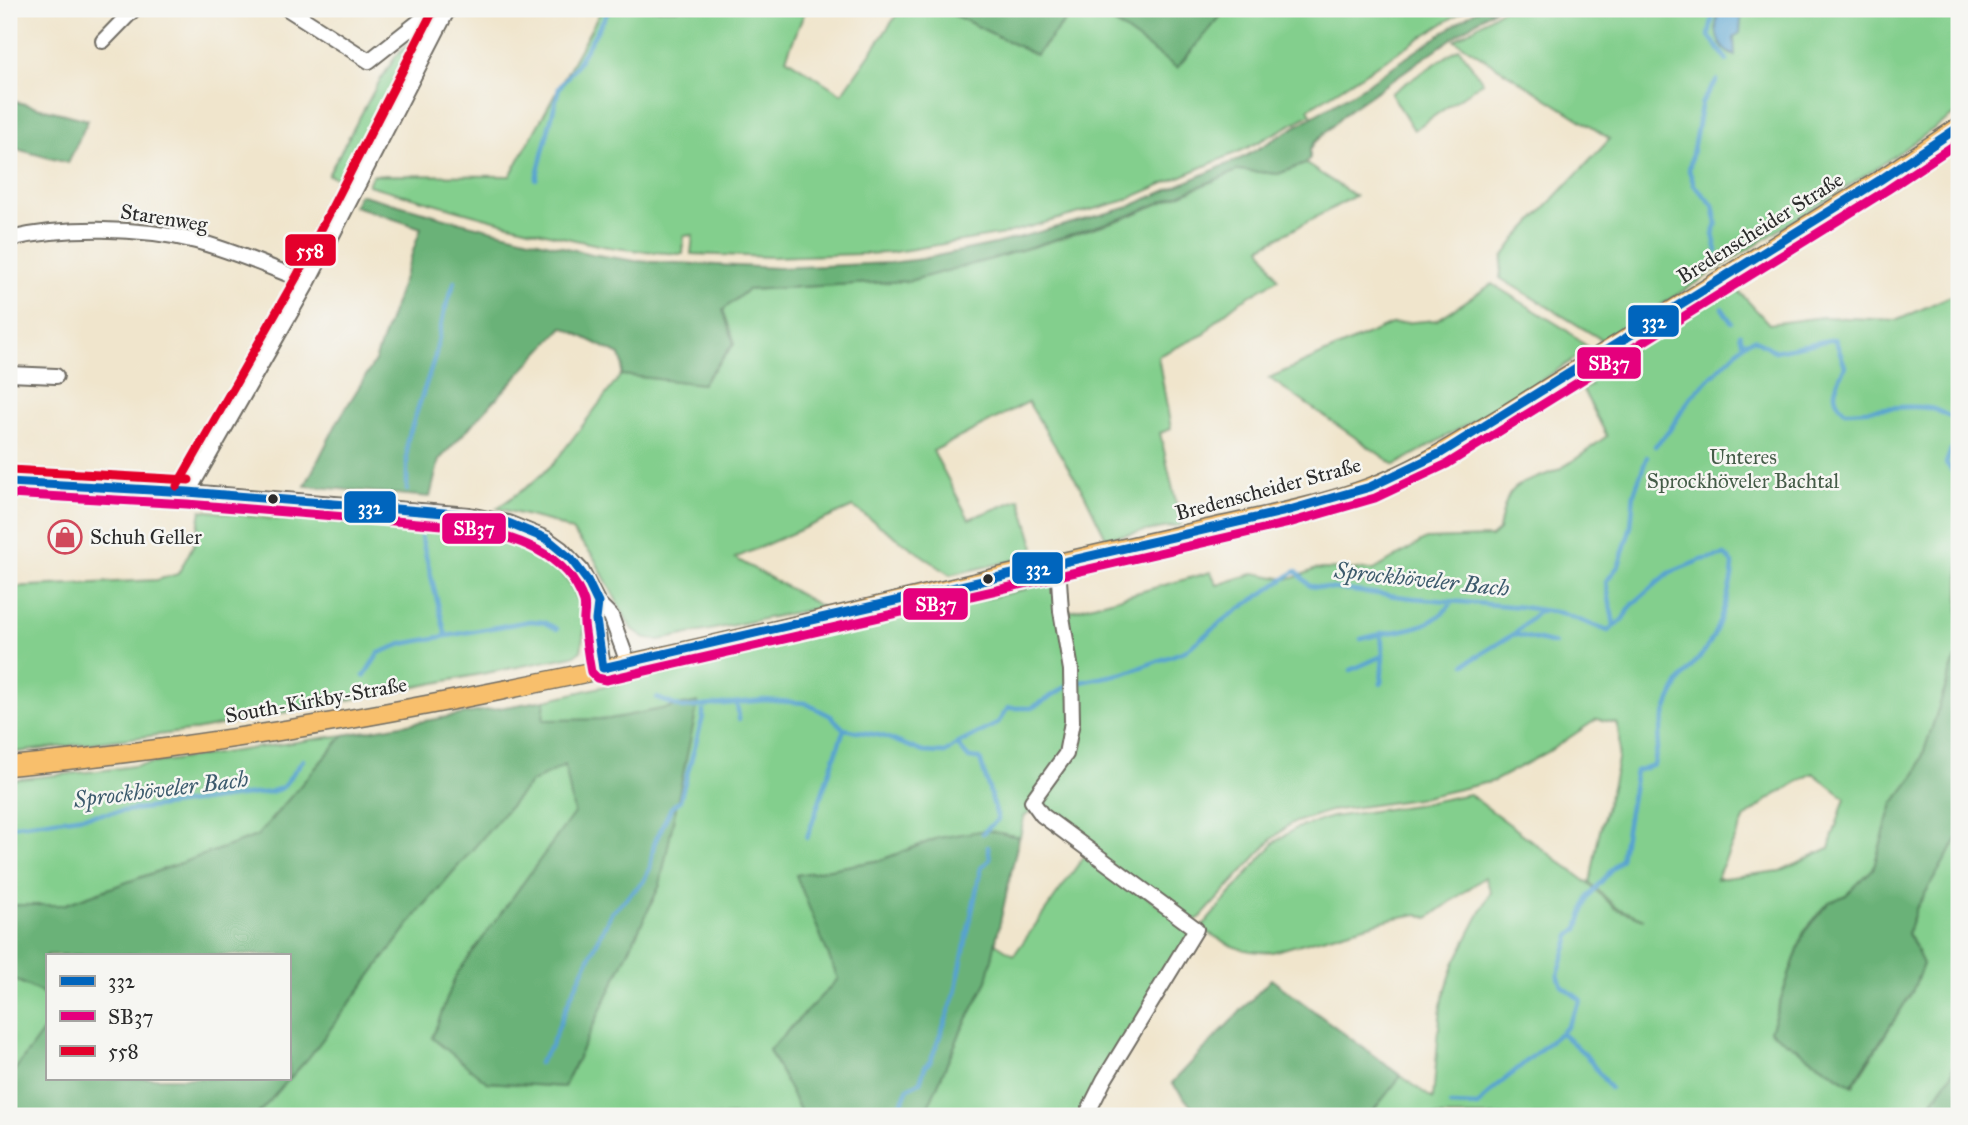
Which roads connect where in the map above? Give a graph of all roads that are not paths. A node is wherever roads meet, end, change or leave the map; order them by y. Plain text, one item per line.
1 (134, 9) edge
2 (288, 9) edge
3 (435, 9) edge
4 (448, 9) edge
5 (103, 41) dead end
6 (1959, 127) edge
7 (9, 239) edge
8 (308, 282) junction
9 (9, 374) edge
10 (55, 376) dead end
11 (9, 482) edge
12 (188, 492) junction
13 (1058, 564) junction
14 (598, 603) junction
15 (628, 663) junction
16 (603, 668) junction
17 (9, 766) edge
18 (1086, 1116) edge

1 - 5 street
2 - 3 street
4 - 8 street
6 - 13 main road, Bredenscheider Straße
7 - 8 street, Starenweg
8 - 12 street
9 - 10 street
11 - 12 street
12 - 14 street
13 - 15 main road, Bredenscheider Straße
13 - 18 street
14 - 15 street
14 - 16 street
15 - 16 main road, South-Kirkby-Straße
16 - 17 main road, South-Kirkby-Straße

